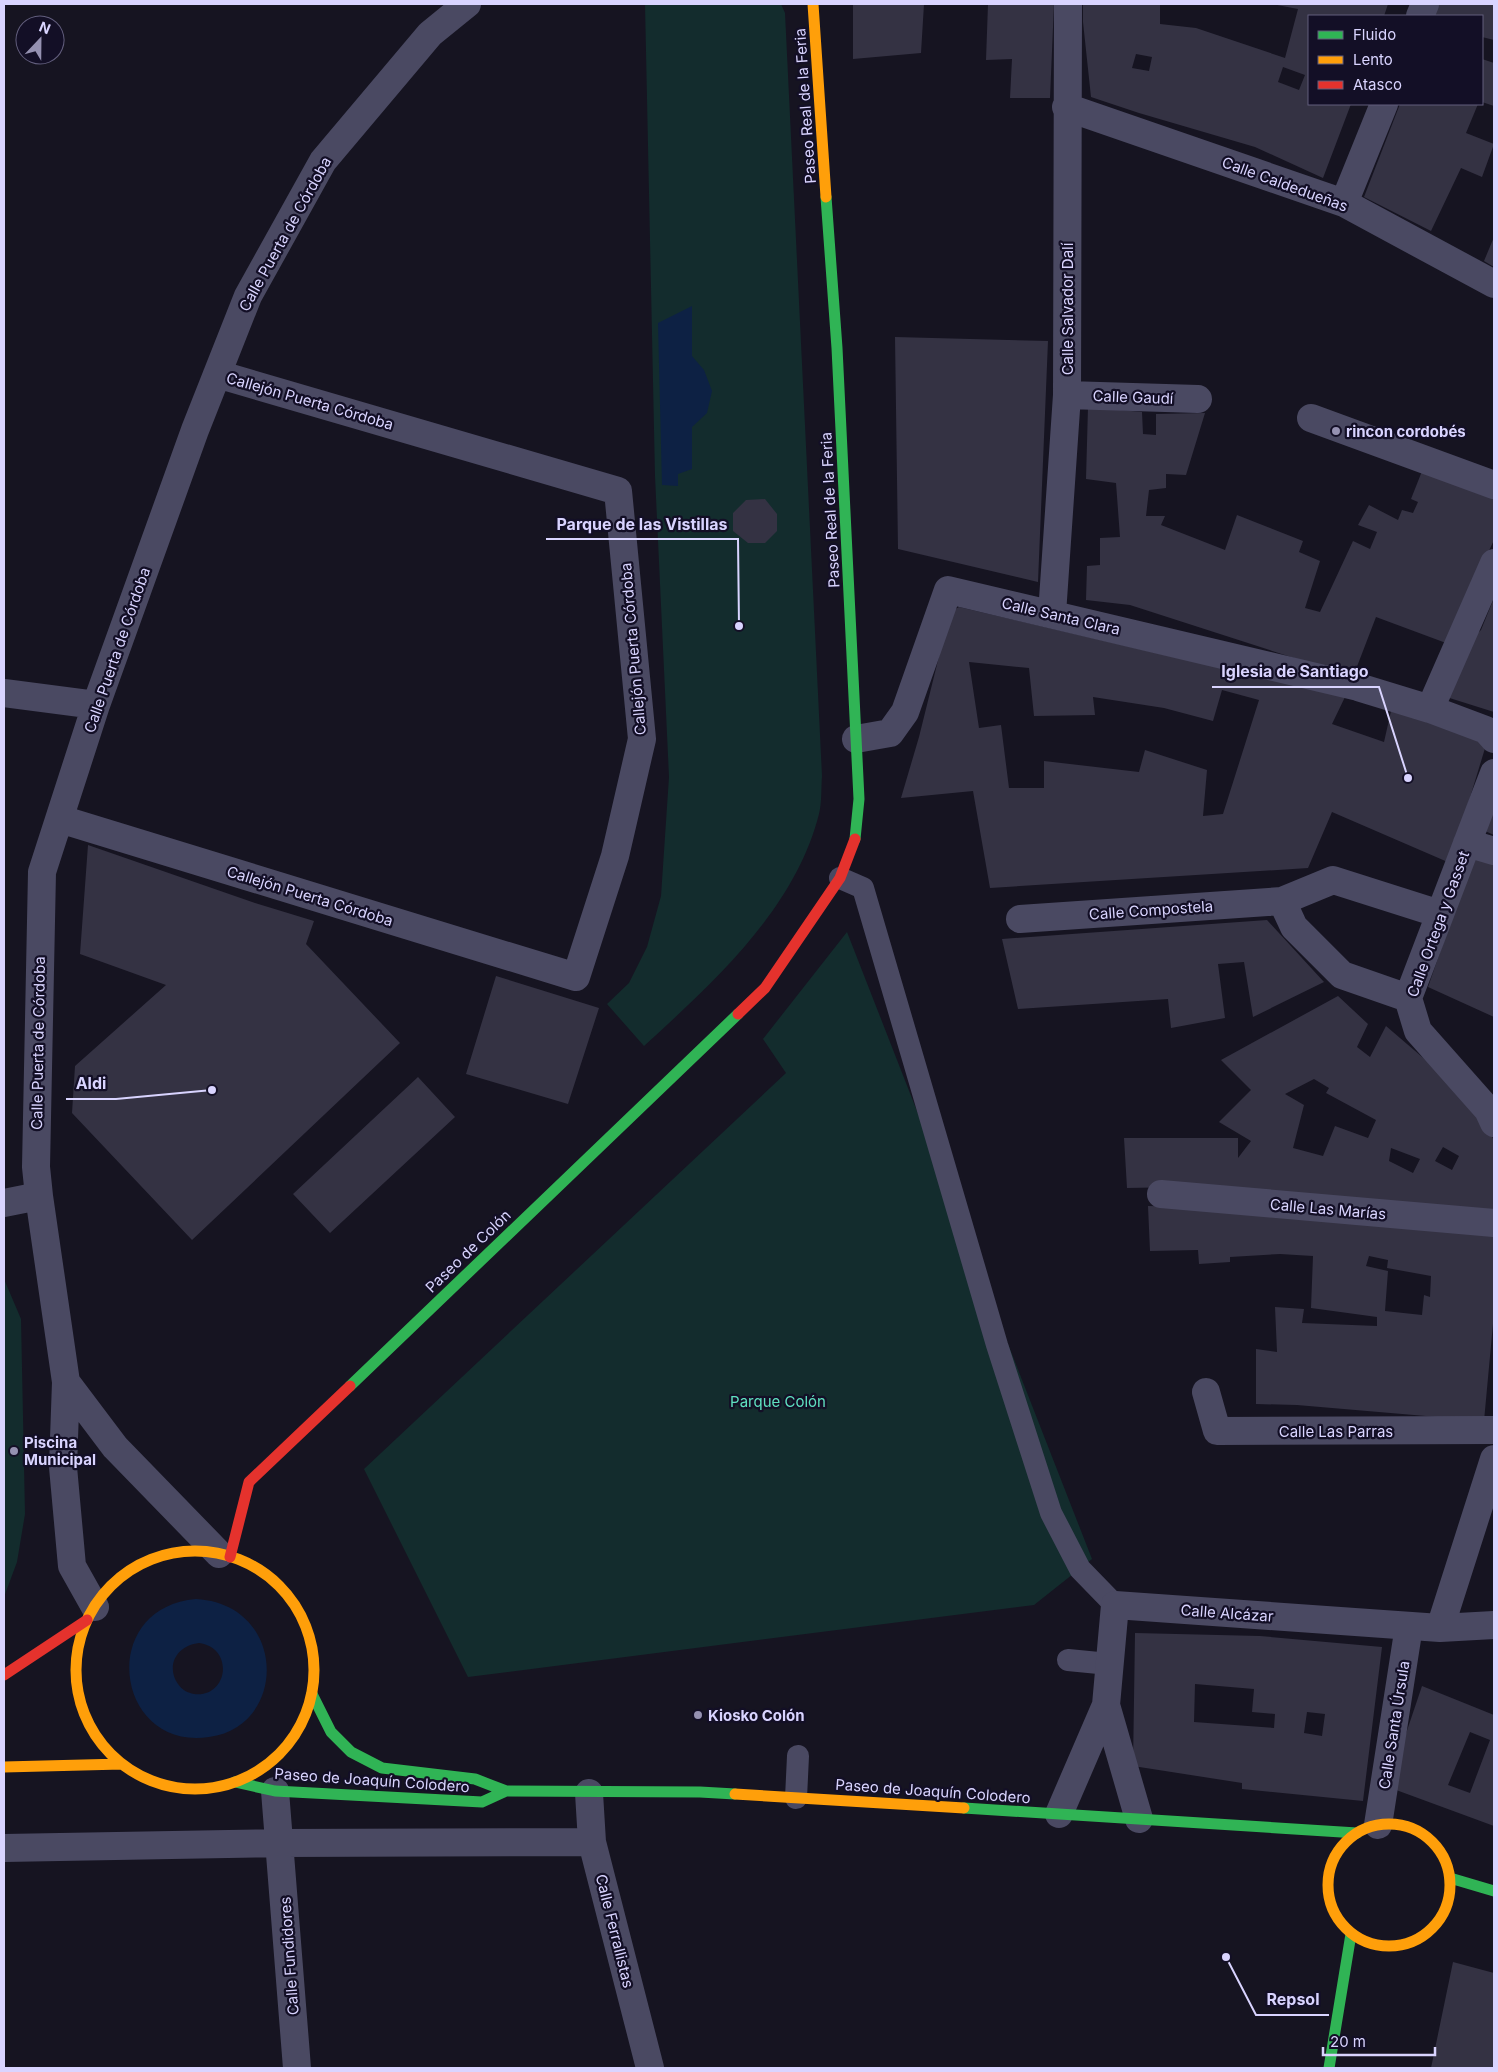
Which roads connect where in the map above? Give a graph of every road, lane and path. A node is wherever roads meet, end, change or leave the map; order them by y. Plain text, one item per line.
1 (467, 4) edge
2 (813, 4) edge
3 (1068, 4) edge
4 (1384, 105) edge
5 (1066, 107) junction
6 (1344, 204) junction
7 (1494, 284) edge
8 (217, 374) junction
9 (1068, 394) junction
10 (1198, 399) dead end
11 (1311, 418) dead end
12 (1494, 485) edge
13 (1494, 563) edge
14 (1052, 614) junction
15 (4, 693) edge
16 (96, 706) junction
17 (1430, 708) junction
18 (1494, 738) edge
19 (856, 739) junction
20 (1494, 773) edge
21 (60, 819) junction
22 (1467, 843) junction
23 (1494, 851) edge
24 (840, 878) junction
25 (1282, 901) junction
26 (1440, 914) junction
27 (1020, 919) dead end
28 (765, 988) joint
29 (1408, 998) junction
30 (1494, 1123) edge
31 (1161, 1194) dead end
32 (38, 1196) junction
33 (4, 1203) edge
34 (1494, 1223) edge
35 (66, 1382) junction
36 (1206, 1392) dead end
37 (1494, 1430) edge
38 (1494, 1459) edge
39 (224, 1556) junction
40 (1115, 1605) junction
41 (91, 1613) junction
42 (1494, 1625) edge
43 (1409, 1626) junction
44 (1440, 1628) junction
45 (1068, 1660) dead end
46 (1109, 1664) junction
47 (4, 1675) edge
48 (312, 1694) junction
49 (1106, 1706) junction
50 (798, 1756) dead end
51 (122, 1764) junction
52 (4, 1767) edge
53 (235, 1782) junction
54 (275, 1790) junction
55 (506, 1791) junction
56 (589, 1793) junction
57 (796, 1798) junction
58 (1058, 1814) junction
59 (1139, 1819) junction
60 (1368, 1829) junction
61 (592, 1842) junction
62 (280, 1844) junction
63 (4, 1848) edge
64 (1450, 1878) junction
65 (1494, 1891) edge
66 (1351, 1934) junction
67 (297, 2068) edge
68 (650, 2068) edge
69 (1329, 2068) edge

1 - 8 street, Calle Puerta de Córdoba
2 - 19 street, Paseo Real de la Feria
3 - 5 street, Calle Salvador Dalí
4 - 6 street
5 - 6 street, Calle Caldedueñas
5 - 9 street, Calle Salvador Dalí
6 - 7 street, Calle Caldedueñas
8 - 16 street, Calle Puerta de Córdoba
8 - 21 street, Callejón Puerta Córdoba
9 - 10 street, Calle Gaudí
9 - 14 street, Calle Salvador Dalí
11 - 12 street
13 - 17 street
14 - 17 street, Calle Santa Clara
14 - 19 street, Calle Santa Clara
15 - 16 street
16 - 21 street, Calle Puerta de Córdoba
17 - 18 street, Calle Santa Clara
19 - 24 street, Paseo Real de la Feria
20 - 22 street
21 - 32 street, Calle Puerta de Córdoba
22 - 23 street, Calle Ortega y Gasset
22 - 26 street, Calle Ortega y Gasset
24 - 28 street, Paseo Real de la Feria
24 - 40 lane
25 - 26 street, Calle Compostela
25 - 27 street, Calle Compostela
25 - 29 street
26 - 29 street, Calle Ortega y Gasset
28 - 39 street, Paseo de Colón
29 - 30 street, Calle Ortega y Gasset
31 - 34 street, Calle Las Marías
32 - 33 street
32 - 35 street, Calle Puerta de Córdoba
35 - 39 street, Calle Puerta de Córdoba
35 - 41 street, Calle Puerta de Córdoba
36 - 37 street, Calle Las Parras
38 - 44 street
39 - 41 street
39 - 48 street
40 - 43 street, Calle Alcázar
40 - 46 street
41 - 47 street
41 - 51 street
42 - 44 street, Calle Alcázar
43 - 44 street, Calle Alcázar
43 - 60 street, Calle Santa Úrsula
45 - 46 lane
46 - 49 street
48 - 53 street
48 - 55 street, Paseo de Joaquín Colodero
49 - 58 street
49 - 59 street
50 - 57 lane
51 - 52 street
51 - 53 street
53 - 54 street, Paseo de Joaquín Colodero
54 - 55 street, Paseo de Joaquín Colodero
54 - 62 street, Calle Fundidores
55 - 56 street, Paseo de Joaquín Colodero
56 - 57 street, Paseo de Joaquín Colodero
56 - 61 street, Calle Ferrallistas
57 - 58 street, Paseo de Joaquín Colodero
58 - 59 street, Paseo de Joaquín Colodero
59 - 60 street, Paseo de Joaquín Colodero
60 - 64 street
60 - 66 street
61 - 62 street
61 - 68 street, Calle Ferrallistas
62 - 63 street
62 - 67 street, Calle Fundidores
64 - 65 street
64 - 66 street
66 - 69 street

